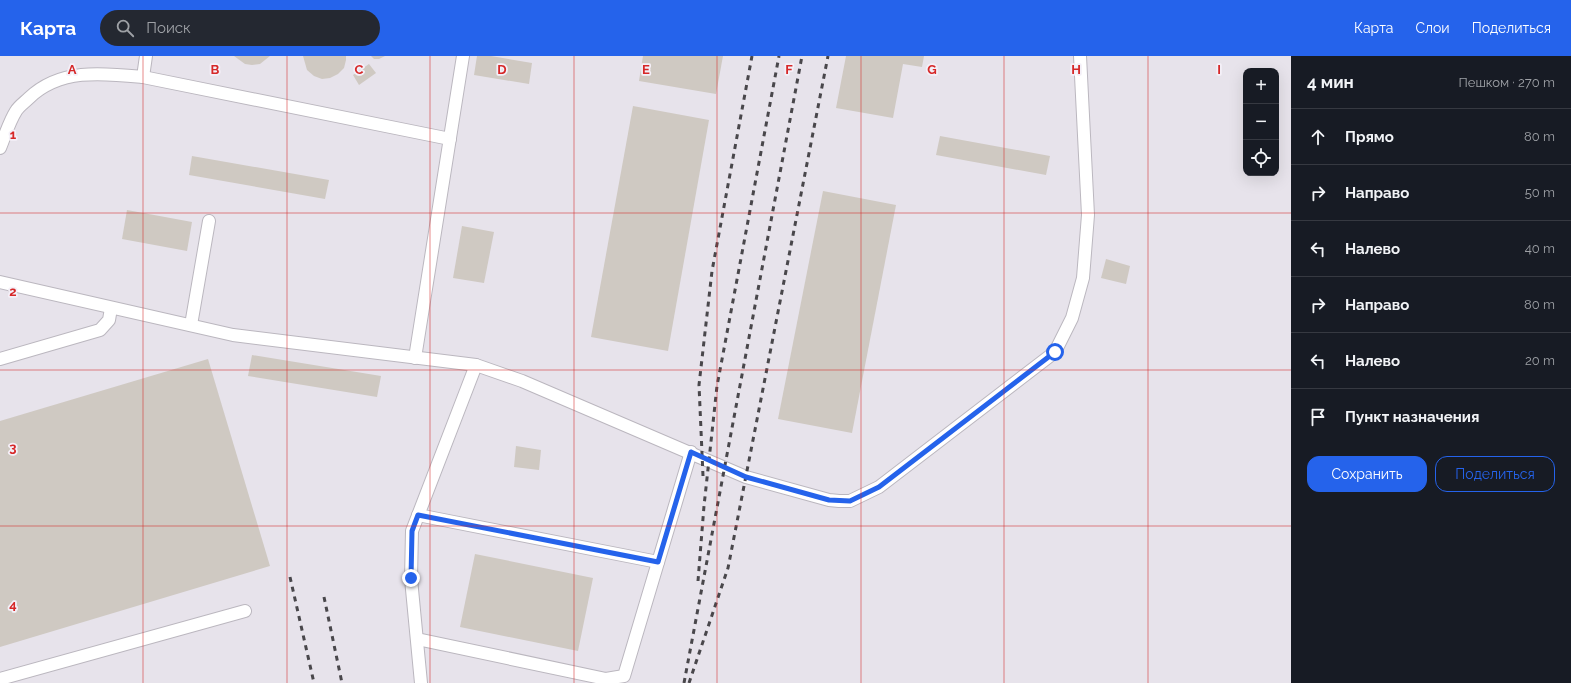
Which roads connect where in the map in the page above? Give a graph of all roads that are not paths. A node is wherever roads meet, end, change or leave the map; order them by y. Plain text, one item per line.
1 (146, 56) edge
2 (463, 56) edge
3 (1080, 56) edge
4 (143, 77) junction
5 (450, 140) junction
6 (0, 148) edge
7 (209, 221) dead end
8 (0, 282) edge
9 (111, 308) junction
10 (191, 325) junction
11 (415, 358) junction
12 (0, 359) edge
13 (476, 365) junction
14 (691, 452) junction
15 (418, 515) junction
16 (658, 562) junction
17 (245, 611) dead end
18 (417, 640) junction
19 (0, 679) edge
20 (421, 683) edge

1 - 4 lane
2 - 5 lane
3 - 14 lane
4 - 5 lane
4 - 6 lane
5 - 11 lane
7 - 10 lane
8 - 9 lane
9 - 10 lane
9 - 12 lane
10 - 11 lane
11 - 13 lane
13 - 14 lane
13 - 15 lane
14 - 16 lane
15 - 16 lane
15 - 18 lane
16 - 18 lane
17 - 19 lane
18 - 20 lane

